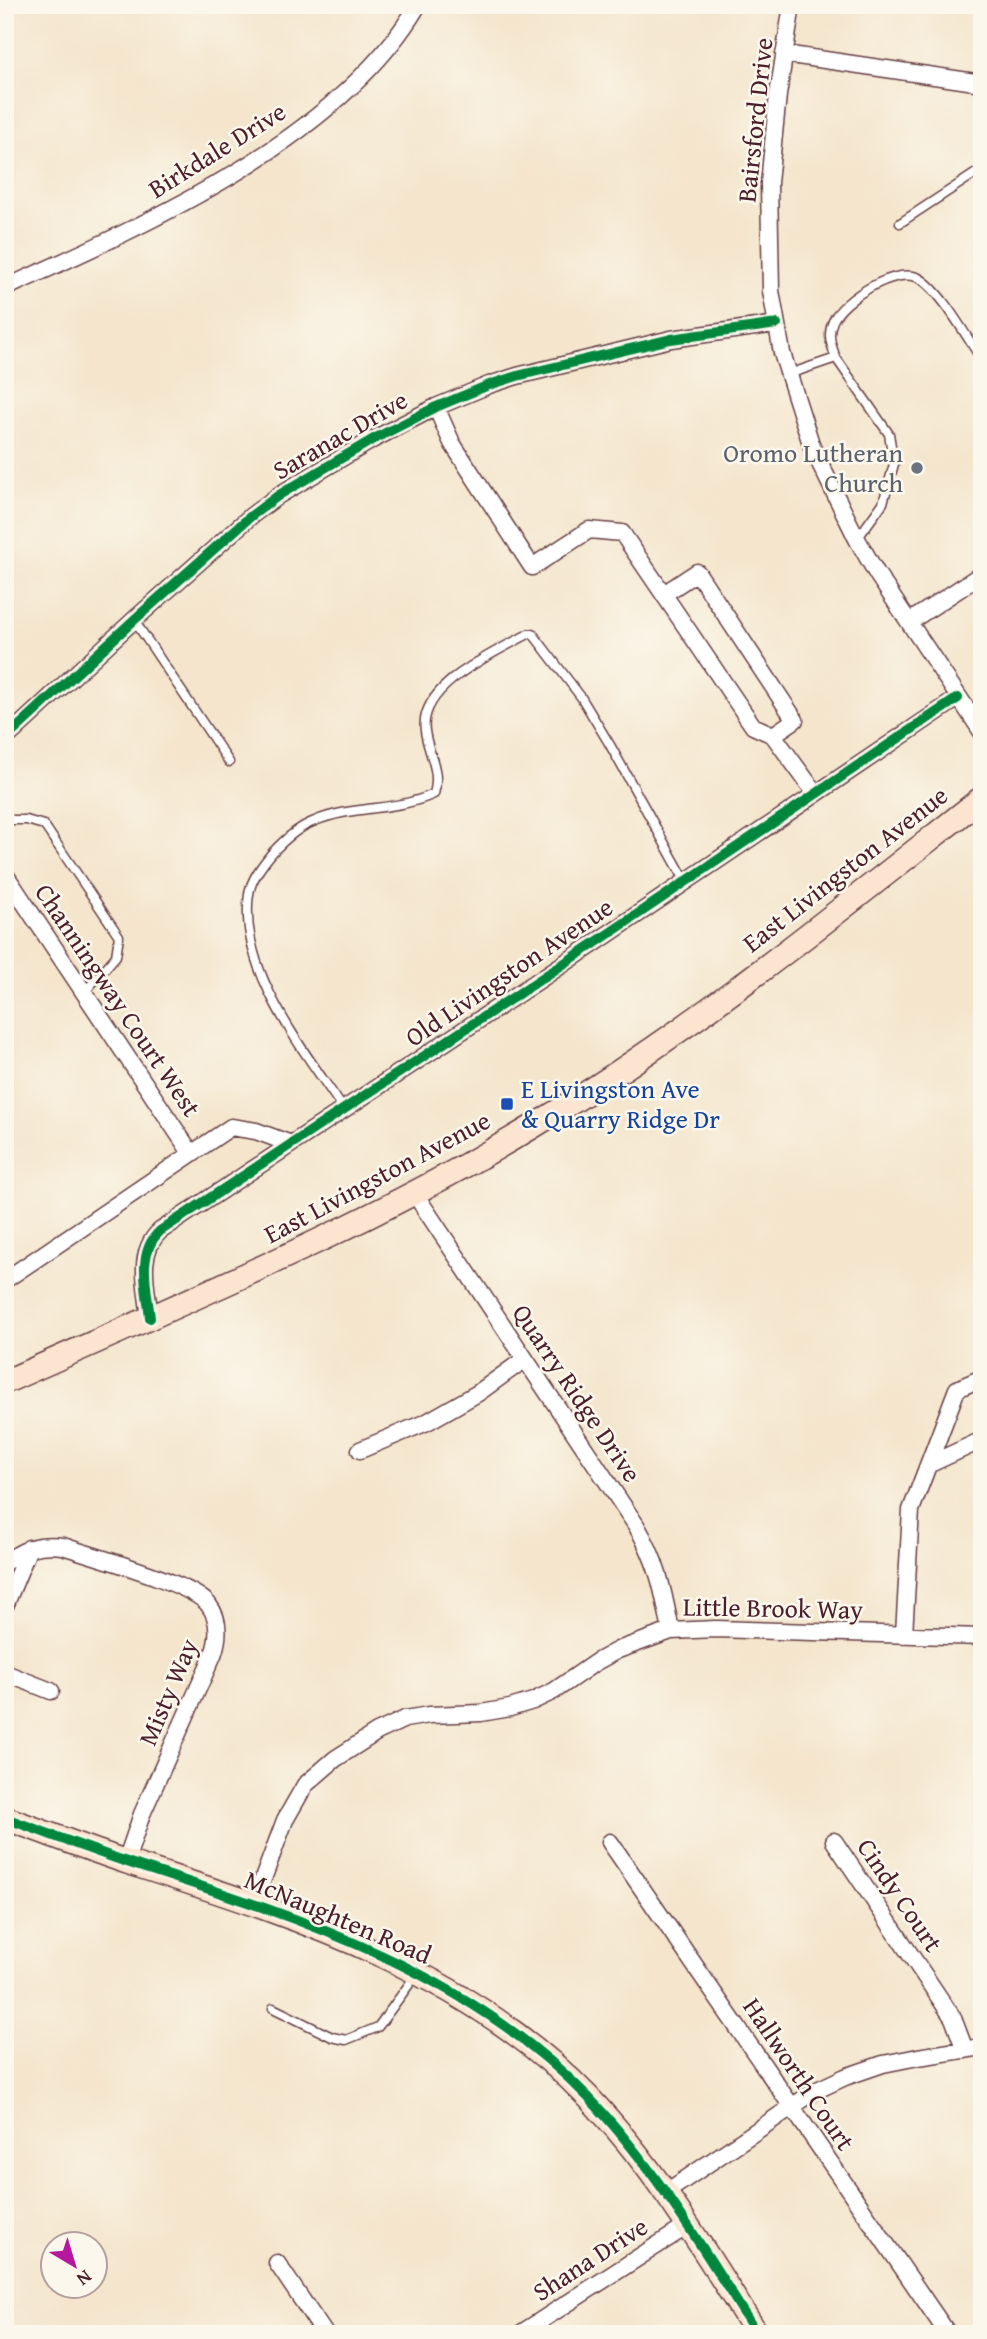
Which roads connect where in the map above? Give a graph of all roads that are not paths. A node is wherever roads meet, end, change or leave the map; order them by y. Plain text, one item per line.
1 (418, 5) edge
2 (792, 5) edge
3 (784, 54) junction
4 (982, 83) edge
5 (982, 169) edge
6 (900, 223) dead end
7 (5, 288) edge
8 (777, 324) junction
9 (836, 358) junction
10 (982, 360) edge
11 (789, 374) junction
12 (436, 407) junction
13 (857, 539) junction
14 (982, 574) edge
15 (664, 594) junction
16 (134, 620) junction
17 (909, 622) junction
18 (958, 698) junction
19 (982, 733) edge
20 (773, 735) junction
21 (5, 739) edge
22 (229, 762) dead end
23 (816, 794) junction
24 (982, 798) edge
25 (5, 820) edge
26 (5, 874) edge
27 (686, 882) junction
28 (83, 994) junction
29 (344, 1110) junction
30 (291, 1144) junction
31 (191, 1153) junction
32 (415, 1194) junction
33 (5, 1280) edge
34 (150, 1318) junction
35 (525, 1359) junction
36 (982, 1378) edge
37 (5, 1382) edge
38 (982, 1440) edge
39 (360, 1450) dead end
40 (928, 1465) junction
41 (29, 1548) junction
42 (5, 1562) edge
43 (5, 1606) edge
44 (671, 1631) junction
45 (904, 1635) junction
46 (982, 1637) edge
47 (5, 1672) edge
48 (51, 1691) dead end
49 (5, 1818) edge
50 (834, 1841) dead end
51 (610, 1842) dead end
52 (126, 1861) junction
53 (254, 1903) junction
54 (418, 1973) junction
55 (273, 2008) dead end
56 (977, 2049) edge
57 (792, 2107) junction
58 (665, 2193) junction
59 (687, 2226) junction
60 (277, 2263) dead end
61 (326, 2334) edge
62 (520, 2334) edge
63 (757, 2334) edge
64 (948, 2334) edge

1 - 7 street, Birkdale Drive
2 - 3 street, Bairsford Drive
3 - 4 street
3 - 8 street, Bairsford Drive
5 - 6 lane
8 - 11 street, Bairsford Drive
8 - 12 street, Saranac Drive
9 - 10 lane
9 - 11 lane
9 - 13 lane
11 - 13 street, Bairsford Drive
12 - 15 street
12 - 16 street, Saranac Drive
13 - 17 street, Bairsford Drive
14 - 17 street
15 - 20 street
15 - 20 street
16 - 21 street, Saranac Drive
16 - 22 lane
17 - 18 street, Bairsford Drive
18 - 19 street, Bairsford Drive
18 - 23 street, Old Livingston Avenue
20 - 23 street
23 - 27 street, Old Livingston Avenue
24 - 32 main road, East Livingston Avenue
25 - 28 lane
26 - 28 street, Channingway Court West
27 - 29 street, Old Livingston Avenue
27 - 29 lane
28 - 31 street, Channingway Court West
29 - 30 street, Old Livingston Avenue
30 - 31 street
30 - 34 street, Old Livingston Avenue
31 - 33 street
32 - 34 main road, East Livingston Avenue
32 - 35 street, Quarry Ridge Drive
34 - 37 main road, East Livingston Avenue
35 - 39 street
35 - 44 street, Quarry Ridge Drive
36 - 40 street
38 - 40 street
40 - 45 street
41 - 42 street, Misty Way
41 - 43 street
41 - 52 street, Misty Way
44 - 45 street, Little Brook Way
44 - 53 street, Little Brook Way
45 - 46 street, Little Brook Way
47 - 48 street
49 - 52 main road, McNaughten Road
50 - 56 street, Cindy Court
51 - 57 street, Hallworth Court
52 - 53 main road, McNaughten Road
53 - 54 main road, McNaughten Road
54 - 55 lane
54 - 58 main road, McNaughten Road
56 - 57 street
57 - 58 street
57 - 64 street, Hallworth Court
58 - 59 main road, McNaughten Road
59 - 62 street, Shana Drive
59 - 63 main road, McNaughten Road
60 - 61 street

